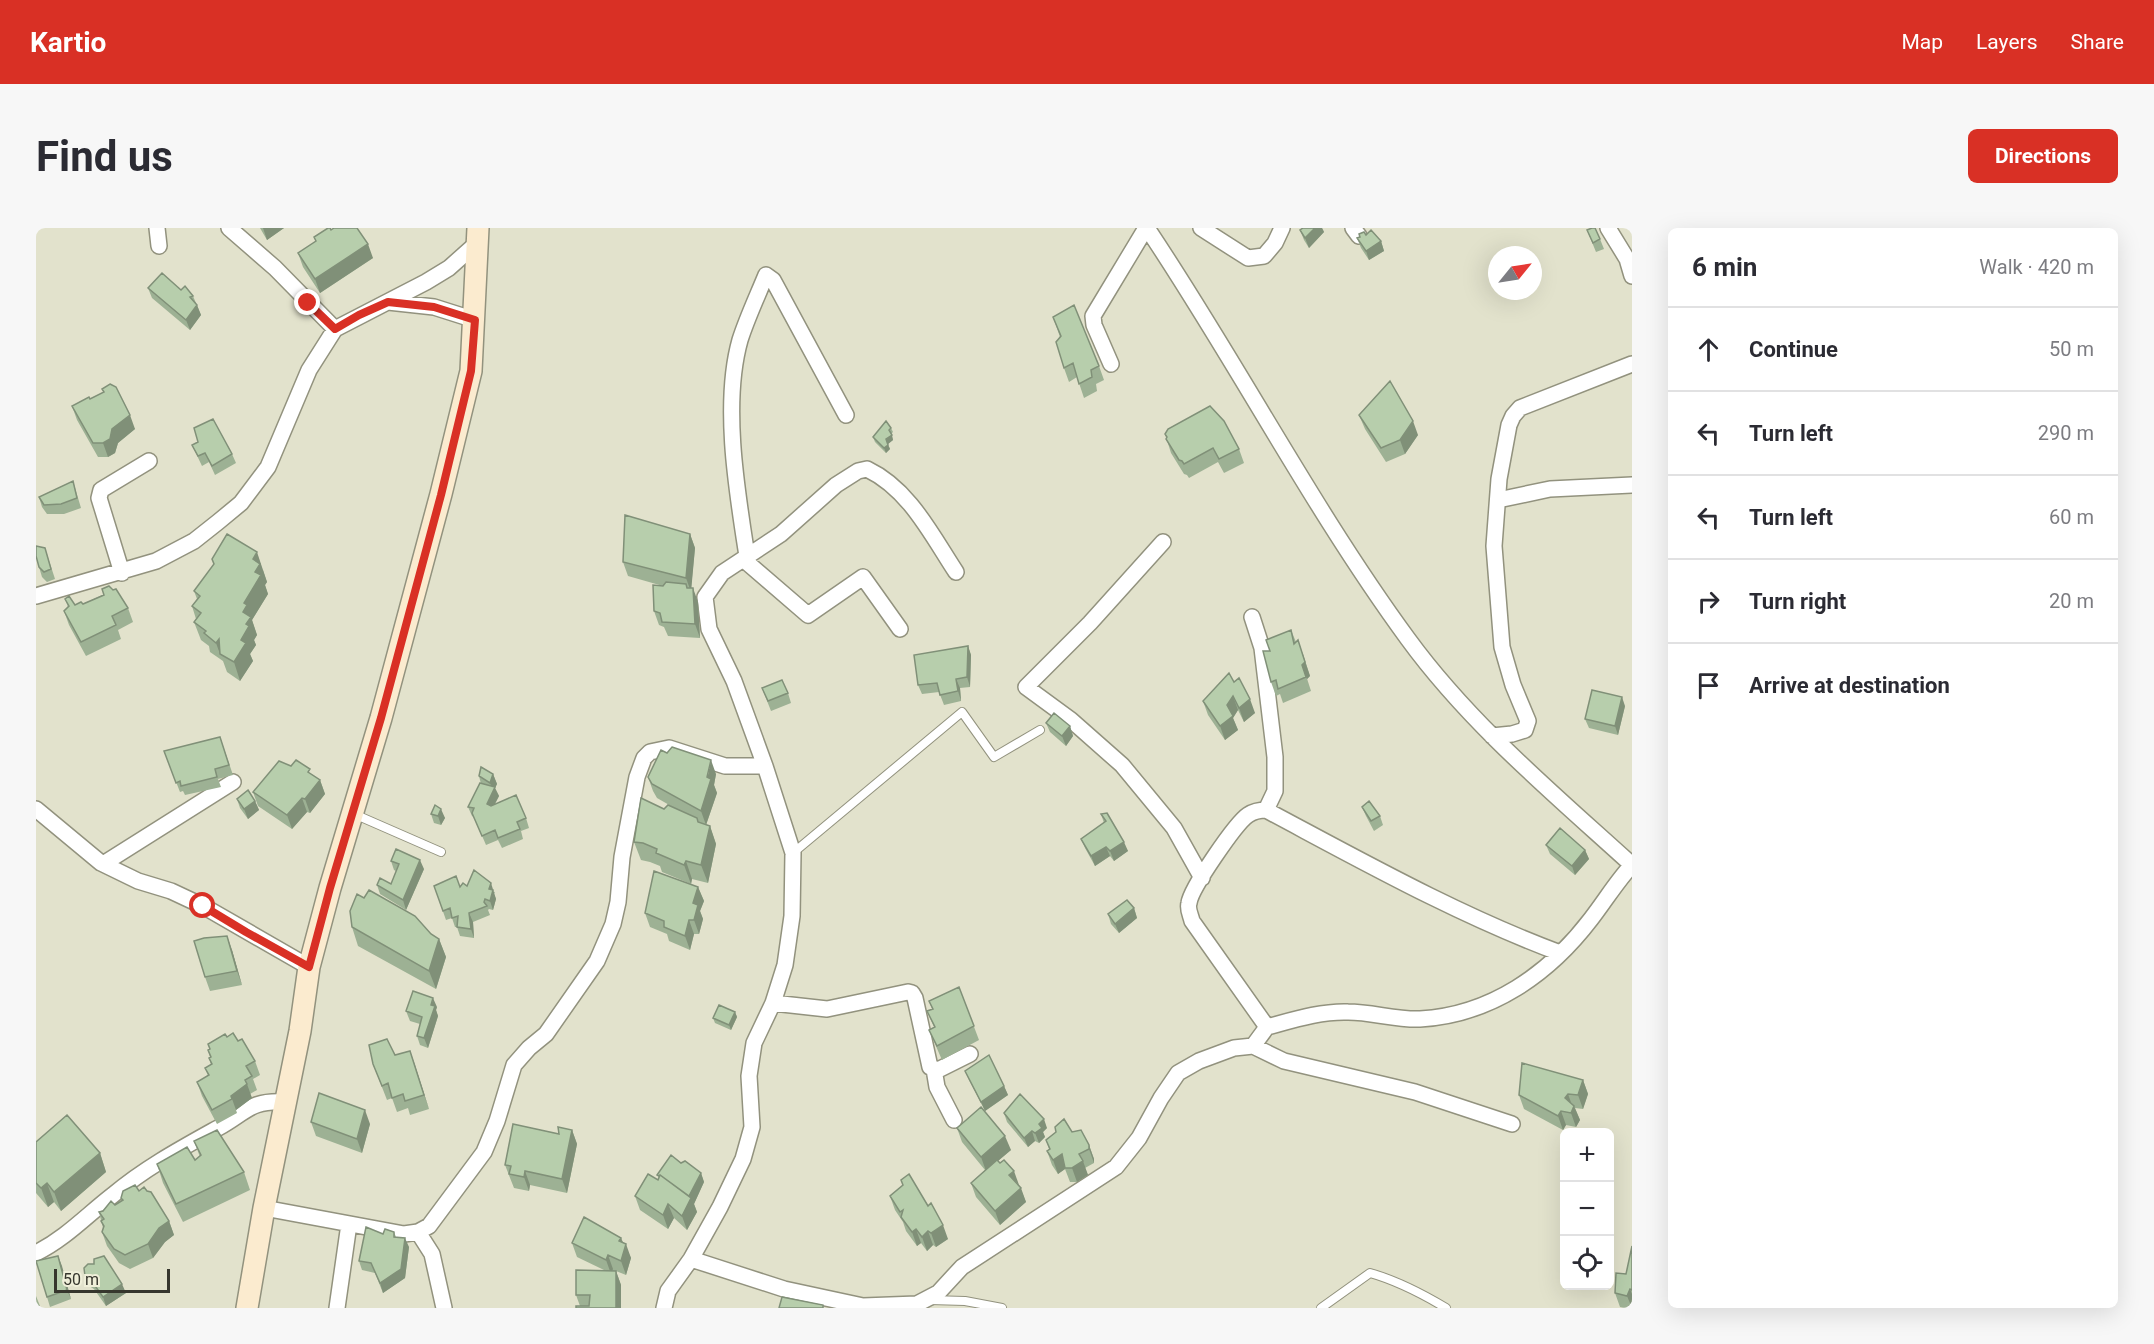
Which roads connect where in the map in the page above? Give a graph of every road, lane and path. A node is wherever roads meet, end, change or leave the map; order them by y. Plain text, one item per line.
1 (157, 228) edge
2 (229, 228) edge
3 (1146, 228) edge
4 (1201, 228) edge
5 (1282, 228) edge
6 (1608, 228) edge
7 (477, 235) edge
8 (159, 246) dead end
9 (1632, 276) edge
10 (388, 302) junction
11 (475, 320) junction
12 (335, 329) junction
13 (1111, 364) dead end
14 (1632, 364) edge
15 (846, 415) dead end
16 (149, 461) dead end
17 (1632, 485) edge
18 (1498, 500) junction
19 (1163, 542) dead end
20 (745, 558) junction
21 (956, 572) dead end
22 (122, 573) junction
23 (36, 596) edge
24 (1252, 617) dead end
25 (900, 629) dead end
26 (1040, 730) dead end
27 (1492, 736) junction
28 (765, 766) junction
29 (233, 782) dead end
30 (36, 809) edge
31 (1266, 810) junction
32 (353, 813) junction
33 (441, 852) dead end
34 (793, 853) junction
35 (103, 864) junction
36 (1632, 865) edge
37 (1202, 878) junction
38 (1560, 952) junction
39 (309, 967) junction
40 (772, 1003) junction
41 (1267, 1027) junction
42 (1253, 1046) junction
43 (970, 1053) dead end
44 (934, 1069) junction
45 (285, 1102) junction
46 (954, 1120) dead end
47 (1512, 1124) dead end
48 (264, 1208) junction
49 (349, 1224) junction
50 (418, 1232) junction
51 (36, 1253) edge
52 (691, 1259) junction
53 (929, 1300) junction
54 (247, 1308) edge
55 (338, 1308) edge
56 (444, 1308) edge
57 (664, 1308) edge
58 (1002, 1308) edge
59 (1321, 1308) edge
60 (1446, 1308) edge

1 - 8 street
2 - 12 street
3 - 13 street
3 - 27 street
4 - 5 street
6 - 9 street
7 - 10 street
7 - 11 street
10 - 11 street
10 - 12 street
11 - 32 street
12 - 22 street
14 - 18 street
15 - 20 street
16 - 22 street
17 - 18 street
18 - 27 street
19 - 37 street
20 - 21 street
20 - 25 street
20 - 28 street
22 - 23 street
24 - 31 street
26 - 34 lane
27 - 36 street
28 - 34 street
28 - 50 street
29 - 35 street
30 - 35 street
31 - 37 street
31 - 38 street
32 - 33 lane
32 - 39 street
34 - 40 street
35 - 39 street
36 - 38 street
37 - 41 street
38 - 41 street
39 - 45 street
40 - 44 street
40 - 52 street
41 - 42 street
42 - 47 street
42 - 53 street
43 - 44 street
44 - 46 street
45 - 48 street
45 - 51 street
48 - 49 street
48 - 54 street
49 - 50 street
49 - 55 street
50 - 56 street
52 - 53 street
52 - 57 street
53 - 58 lane
59 - 60 lane

